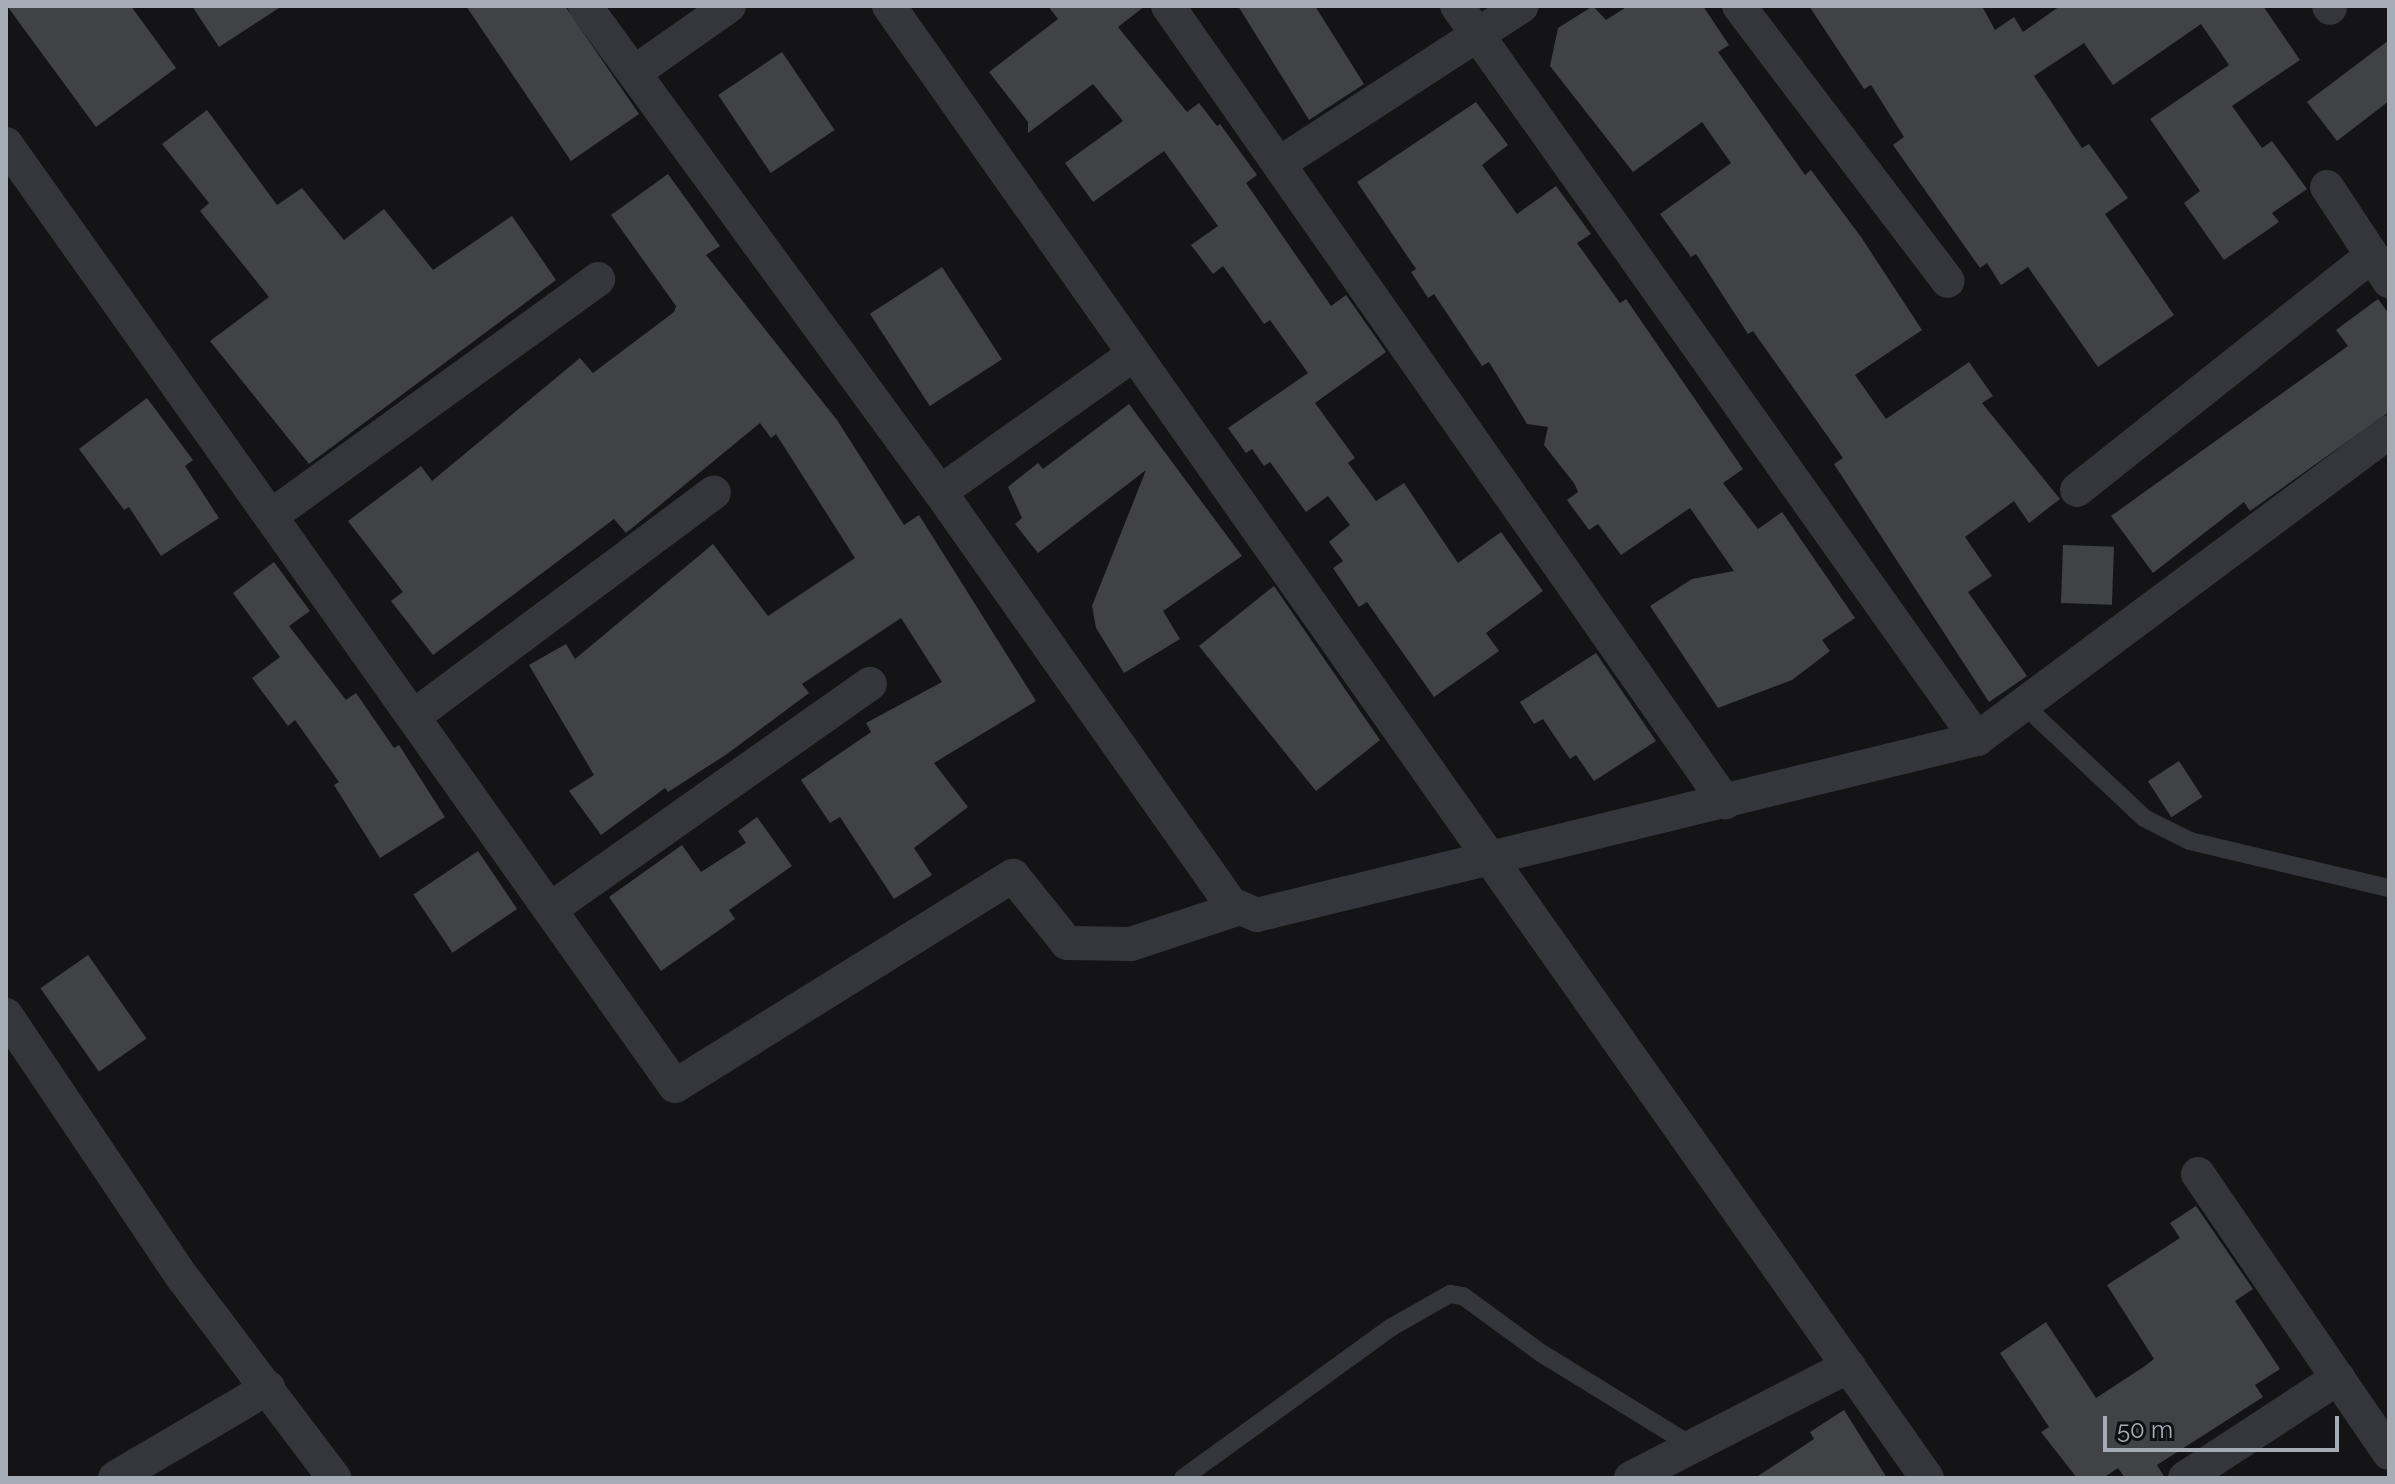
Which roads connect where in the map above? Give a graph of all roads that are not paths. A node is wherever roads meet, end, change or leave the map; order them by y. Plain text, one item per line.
1 (585, 6) edge
2 (729, 6) edge
3 (889, 6) edge
4 (1168, 6) edge
5 (1522, 6) edge
6 (1739, 6) edge
7 (1467, 20) edge
8 (635, 72) junction
9 (6, 144) edge
10 (1280, 163) junction
11 (2327, 187) dead end
12 (2380, 269) edge
13 (598, 279) dead end
14 (1948, 281) dead end
15 (1134, 354) junction
16 (2389, 432) edge
17 (2077, 490) dead end
18 (714, 492) dead end
19 (940, 492) junction
20 (271, 516) junction
21 (870, 684) dead end
22 (2026, 707) junction
23 (414, 716) junction
24 (1977, 739) junction
25 (1725, 802) junction
26 (1490, 858) junction
27 (2389, 888) edge
28 (552, 908) junction
29 (1237, 909) junction
30 (6, 1015) edge
31 (2198, 1174) dead end
32 (1849, 1366) junction
33 (2338, 1378) junction
34 (268, 1388) junction
35 (2389, 1453) edge
36 (1681, 1461) edge
37 (115, 1478) edge
38 (334, 1478) edge
39 (1183, 1478) edge
40 (1631, 1478) edge
41 (1927, 1478) edge
42 (2185, 1478) edge

1 - 8 street
2 - 8 street
3 - 15 street
4 - 10 street
5 - 7 street
6 - 14 street
7 - 10 street
7 - 24 street
8 - 19 street
9 - 20 street
10 - 25 street
11 - 12 street
12 - 17 street
13 - 20 street
15 - 19 street
15 - 26 street
16 - 22 street
18 - 23 street
19 - 29 street
20 - 23 street
21 - 28 street
22 - 24 street
22 - 27 lane
23 - 28 street
24 - 25 street
25 - 26 street
26 - 29 street
26 - 32 street
28 - 29 street
30 - 34 street
31 - 33 street
32 - 36 street
32 - 41 street
33 - 35 street
33 - 42 street
34 - 37 street
34 - 38 street
36 - 39 lane
36 - 40 street

